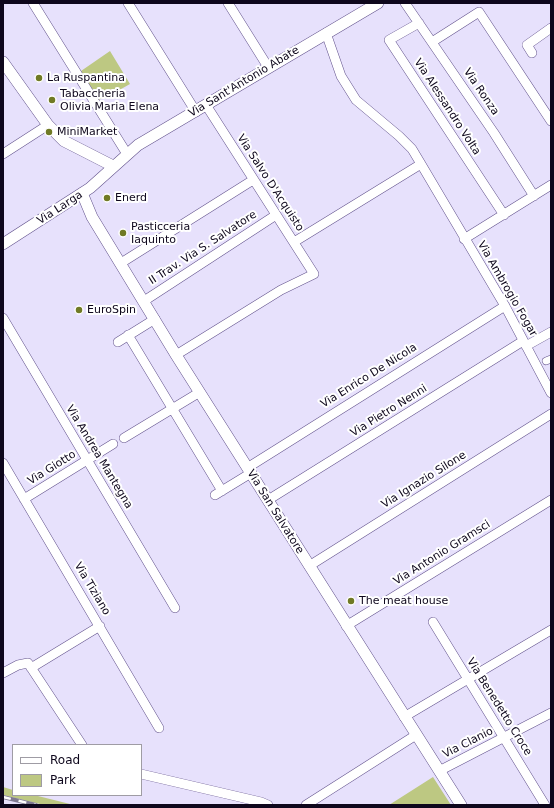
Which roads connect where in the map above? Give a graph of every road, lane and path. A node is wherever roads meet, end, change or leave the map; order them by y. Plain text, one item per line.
1 (33, 3) edge
2 (128, 3) edge
3 (228, 3) edge
4 (378, 3) edge
5 (405, 3) edge
6 (419, 23) junction
7 (551, 28) edge
8 (326, 33) junction
9 (432, 42) junction
10 (532, 53) dead end
11 (3, 62) edge
12 (268, 67) junction
13 (206, 105) junction
14 (196, 112) junction
15 (551, 121) edge
16 (48, 125) junction
17 (3, 154) edge
18 (127, 154) junction
19 (422, 164) junction
20 (113, 166) junction
21 (253, 180) junction
22 (551, 185) edge
23 (78, 196) junction
24 (534, 196) junction
25 (276, 215) junction
26 (504, 215) junction
27 (464, 239) junction
28 (294, 242) junction
29 (3, 244) edge
30 (121, 263) junction
31 (144, 301) junction
32 (504, 306) junction
33 (3, 318) edge
34 (155, 320) junction
35 (551, 332) edge
36 (128, 336) junction
37 (118, 342) dead end
38 (524, 344) junction
39 (176, 355) junction
40 (550, 390) edge
41 (200, 392) junction
42 (172, 409) junction
43 (551, 414) edge
44 (124, 438) dead end
45 (113, 444) dead end
46 (86, 460) junction
47 (3, 463) edge
48 (249, 470) junction
49 (24, 499) junction
50 (268, 500) junction
51 (551, 500) edge
52 (309, 566) junction
53 (175, 608) dead end
54 (433, 622) dead end
55 (100, 626) junction
56 (346, 626) junction
57 (551, 630) edge
58 (31, 668) junction
59 (3, 673) edge
60 (468, 680) junction
61 (551, 713) edge
62 (404, 717) junction
63 (159, 728) dead end
64 (416, 735) junction
65 (504, 738) junction
66 (81, 744) edge
67 (439, 771) junction
68 (142, 774) edge
69 (268, 805) edge
70 (306, 805) edge
71 (461, 805) edge
72 (545, 805) edge

1 - 18 street
2 - 14 street
3 - 12 street
4 - 8 street, Via Sant'Antonio Abate
5 - 6 street, Via Ronza
6 - 9 street, Via Ronza
6 - 26 street, Via Alessandro Volta
7 - 10 street
8 - 12 street, Via Sant'Antonio Abate
8 - 19 street, Via Ambrogio Fogar
9 - 15 street
9 - 24 street, Via Ronza
11 - 16 street
12 - 13 street, Via Sant'Antonio Abate
13 - 14 street, Via Sant'Antonio Abate
13 - 21 street, Via Salvo D'Acquisto
14 - 18 street, Via Sant'Antonio Abate
16 - 17 street
16 - 20 street
18 - 20 street, Via Sant'Antonio Abate
19 - 27 street, Via Ambrogio Fogar
19 - 28 street
20 - 23 street, Via Larga
21 - 25 street, Via Salvo D'Acquisto
21 - 30 street
22 - 24 street
23 - 29 street, Via Larga
23 - 30 street, Via San Salvatore
24 - 26 street
25 - 28 street, Via Salvo D'Acquisto
25 - 31 street, II Trav. Via S. Salvatore
26 - 27 street
27 - 32 street, Via Ambrogio Fogar
28 - 39 street, Via Salvo D'Acquisto
30 - 31 street, Via San Salvatore
31 - 34 street, Via San Salvatore
32 - 38 street, Via Ambrogio Fogar
32 - 48 street, Via Enrico De Nicola
33 - 46 street, Via Andrea Mantegna
34 - 36 street
34 - 39 street, Via San Salvatore
35 - 38 street, Via Pietro Nenni
36 - 37 street
36 - 42 street
38 - 40 street, Via Ambrogio Fogar
38 - 50 street, Via Pietro Nenni
39 - 41 street, Via San Salvatore
41 - 42 street
41 - 48 street, Via San Salvatore
42 - 44 street
42 - 48 street, Via Enrico De Nicola
43 - 52 street, Via Ignazio Silone
45 - 46 street, Via Giotto
46 - 49 street, Via Giotto
46 - 53 street, Via Andrea Mantegna
47 - 49 street, Via Tiziano
48 - 50 street, Via San Salvatore
49 - 55 street, Via Tiziano
50 - 52 street, Via San Salvatore
51 - 56 street, Via Antonio Gramsci
52 - 56 street, Via San Salvatore
54 - 60 street, Via Benedetto Croce
55 - 58 street
55 - 63 street, Via Tiziano
56 - 62 street, Via San Salvatore
57 - 60 street
58 - 59 street
58 - 66 street
60 - 62 street
60 - 65 street, Via Benedetto Croce
61 - 65 street, Via Clanio
62 - 64 street, Via San Salvatore
64 - 67 street, Via San Salvatore
64 - 70 street
65 - 67 street, Via Clanio
65 - 72 street, Via Benedetto Croce
67 - 71 street, Via San Salvatore
68 - 69 street

